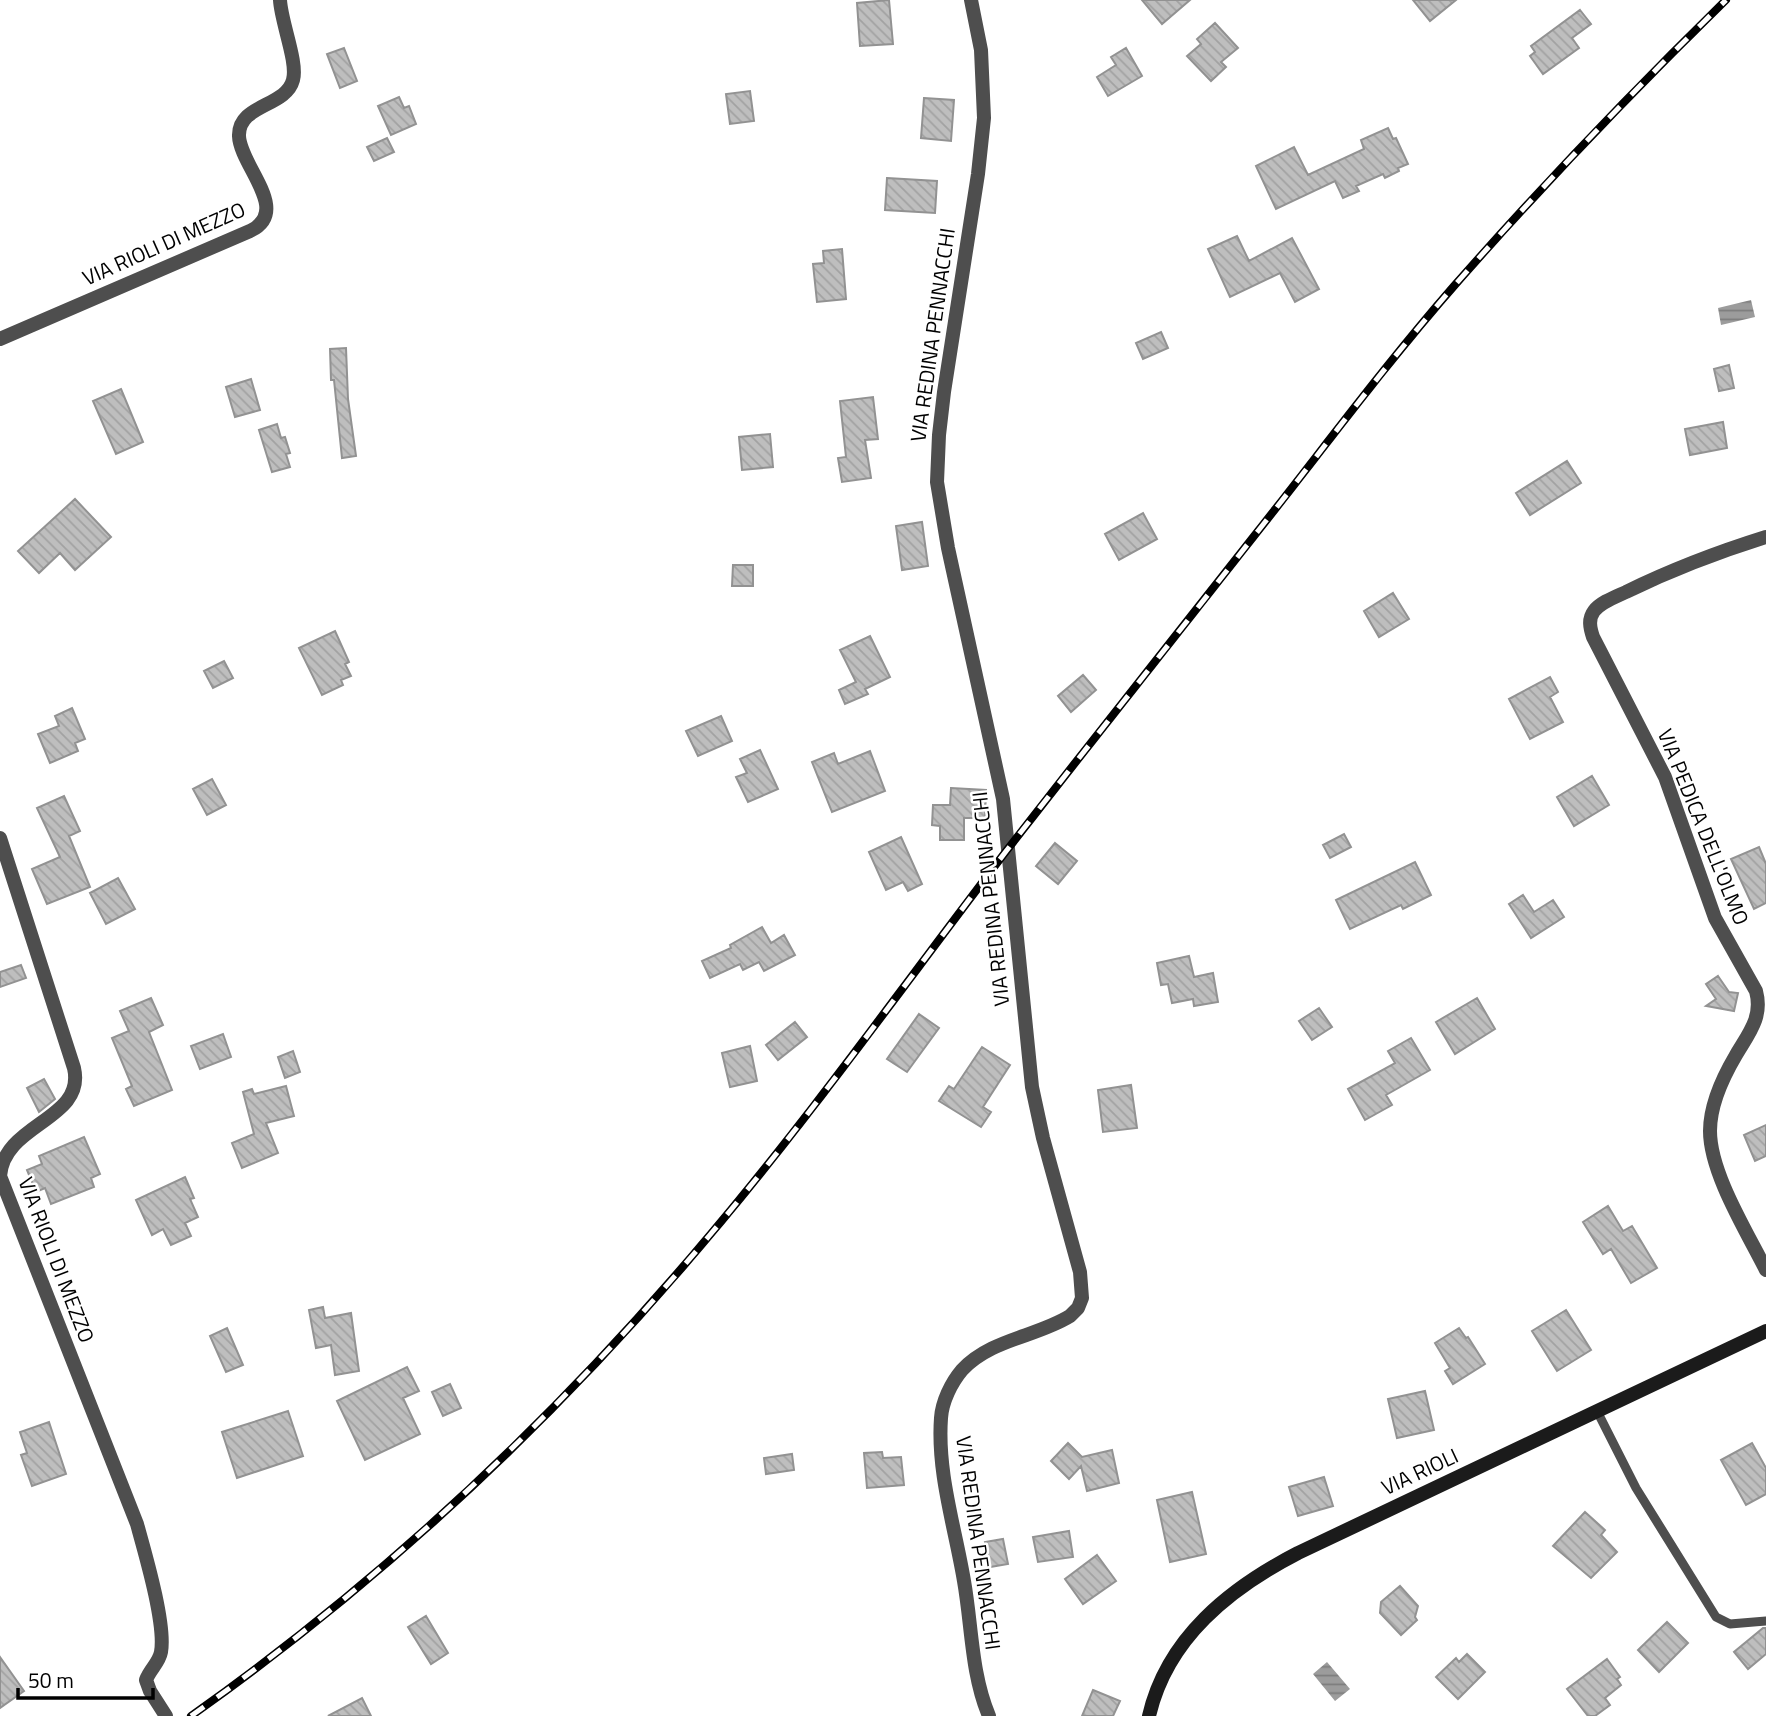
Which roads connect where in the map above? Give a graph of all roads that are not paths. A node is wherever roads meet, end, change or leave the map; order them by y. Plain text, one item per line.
1 (279, 0) edge
2 (971, 0) edge
3 (0, 339) edge
4 (1766, 537) edge
5 (0, 838) edge
6 (1766, 1270) edge
7 (1766, 1331) edge
8 (1597, 1411) junction
9 (1766, 1621) edge
10 (166, 1716) edge
11 (989, 1716) edge
12 (1149, 1716) edge

1 - 3 street, VIA RIOLI DI MEZZO
2 - 11 street, VIA REDINA PENNACCHI
4 - 6 street, VIA PEDICA DELL'OLMO
5 - 10 street, VIA RIOLI DI MEZZO
7 - 8 main road, VIA RIOLI
8 - 9 lane
8 - 12 main road, VIA RIOLI

